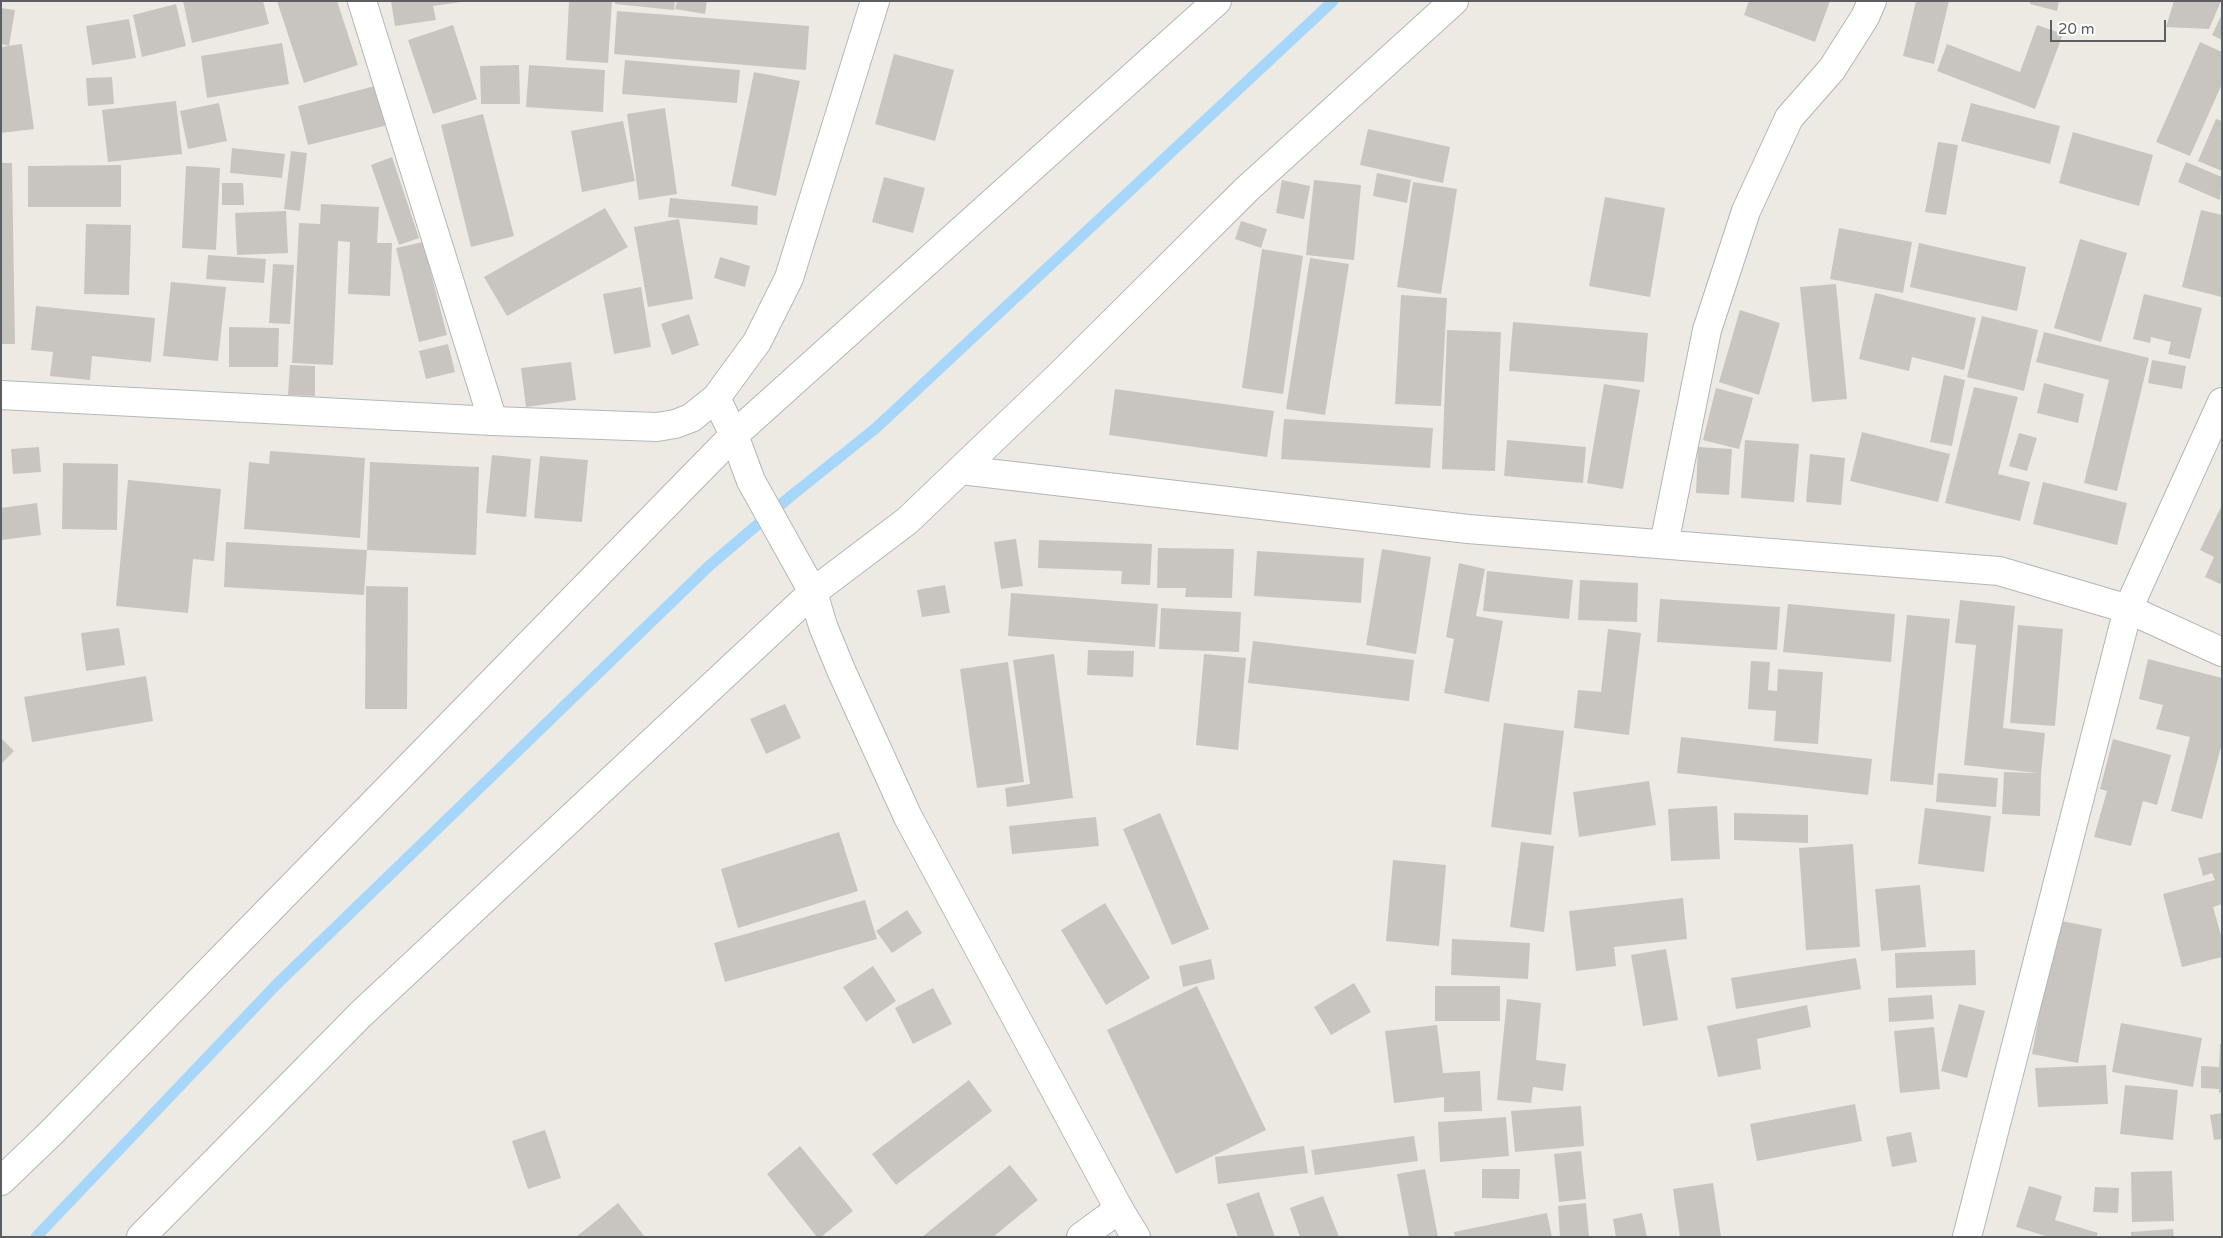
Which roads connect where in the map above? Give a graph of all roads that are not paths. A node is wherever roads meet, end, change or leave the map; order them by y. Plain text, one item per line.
1 (362, 1) edge
2 (875, 1) edge
3 (1217, 1) edge
4 (1454, 1) edge
5 (1872, 1) edge
6 (1, 395) edge
7 (716, 398) junction
8 (2222, 402) edge
9 (493, 421) junction
10 (734, 435) junction
11 (961, 470) junction
12 (1664, 544) junction
13 (813, 592) junction
14 (2128, 609) junction
15 (2222, 652) edge
16 (1, 1181) edge
17 (1119, 1209) junction
18 (141, 1237) edge
19 (1081, 1237) edge
20 (1136, 1237) edge
21 (1967, 1237) edge

1 - 9 street
2 - 7 street
3 - 10 street
4 - 11 street
5 - 12 street
6 - 9 street
7 - 9 street
7 - 10 street
8 - 14 street
10 - 13 street
10 - 16 street
11 - 12 street
11 - 13 street
12 - 14 street
13 - 17 street
13 - 18 street
14 - 15 street
14 - 21 street
17 - 19 street
17 - 20 street

